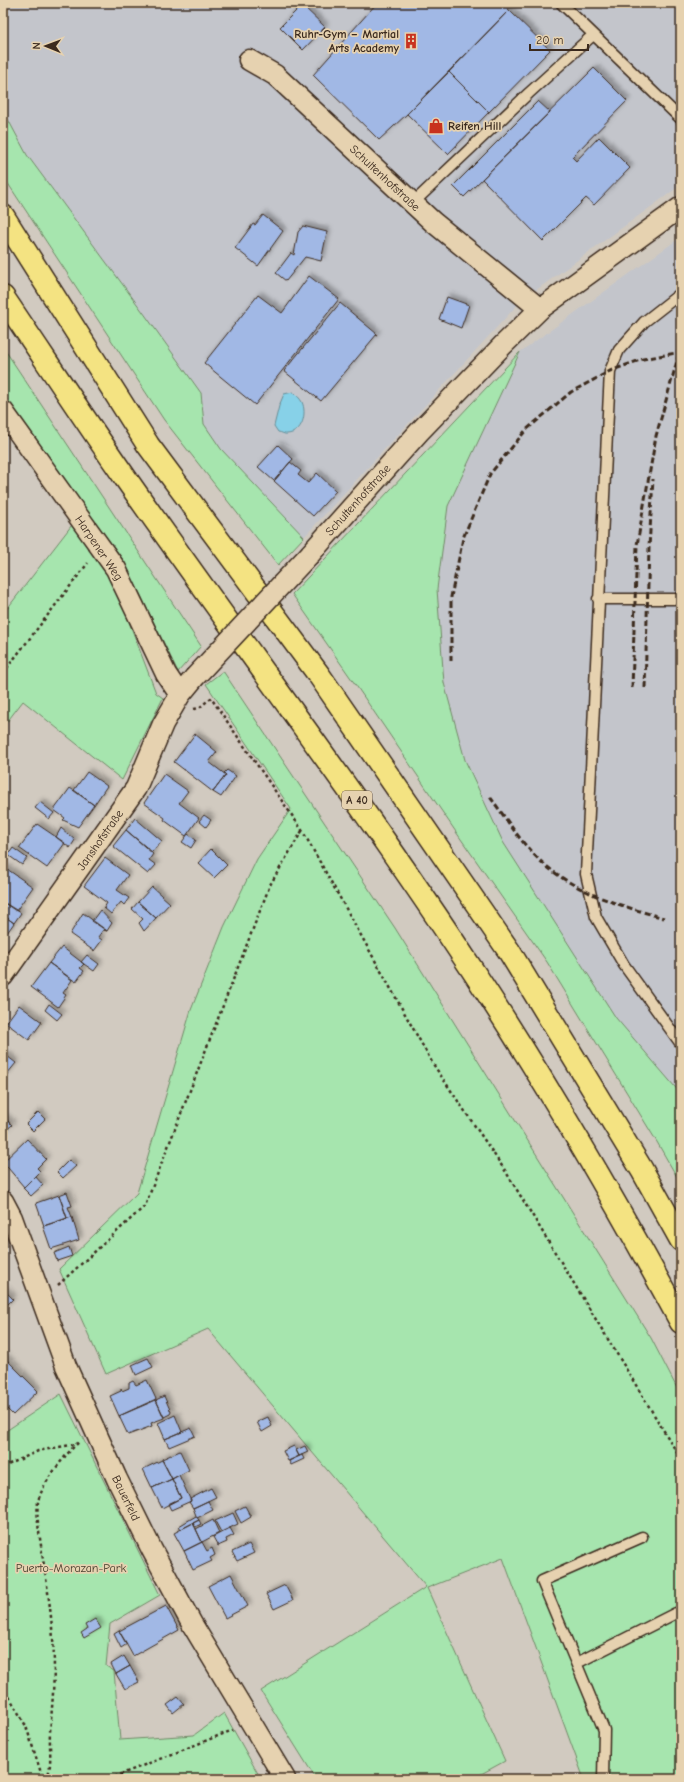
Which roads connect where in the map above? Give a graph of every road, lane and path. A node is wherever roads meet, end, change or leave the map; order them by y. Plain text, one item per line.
1 (561, 3) edge
2 (593, 34) junction
3 (249, 60) dead end
4 (681, 119) edge
5 (413, 203) junction
6 (681, 208) edge
7 (3, 216) edge
8 (681, 293) edge
9 (3, 297) edge
10 (540, 309) junction
11 (3, 411) edge
12 (93, 557) dead end
13 (598, 599) junction
14 (681, 599) edge
15 (3, 673) edge
16 (180, 695) junction
17 (211, 698) dead end
18 (302, 830) junction
19 (3, 976) edge
20 (681, 1044) edge
21 (3, 1200) edge
22 (681, 1240) edge
23 (41, 1300) junction
24 (681, 1322) edge
25 (94, 1429) junction
26 (77, 1444) junction
27 (681, 1459) edge
28 (3, 1467) edge
29 (642, 1537) dead end
30 (676, 1613) dead end
31 (576, 1663) junction
32 (3, 1686) edge
33 (251, 1722) junction
34 (45, 1779) edge
35 (109, 1779) edge
36 (285, 1779) edge
37 (603, 1779) edge

1 - 2 lane
2 - 4 lane
2 - 5 lane
3 - 5 street, Schultenhofstraße
5 - 10 street, Schultenhofstraße
6 - 10 street, Schultenhofstraße
7 - 22 highway
8 - 13 lane
9 - 24 highway, A 40
10 - 16 street, Schultenhofstraße, bridge
11 - 16 street, Harpener Weg
12 - 15 path
13 - 14 lane
13 - 20 lane
16 - 19 street, Janshofstraße
17 - 18 path
18 - 23 path
18 - 27 path
21 - 23 street, Bauerfeld
23 - 25 street, Bauerfeld
25 - 26 path
25 - 33 street, Bauerfeld
26 - 28 path
26 - 34 path
29 - 31 lane
30 - 31 lane
31 - 37 lane
32 - 34 path
33 - 35 path
33 - 36 street, Bauerfeld

